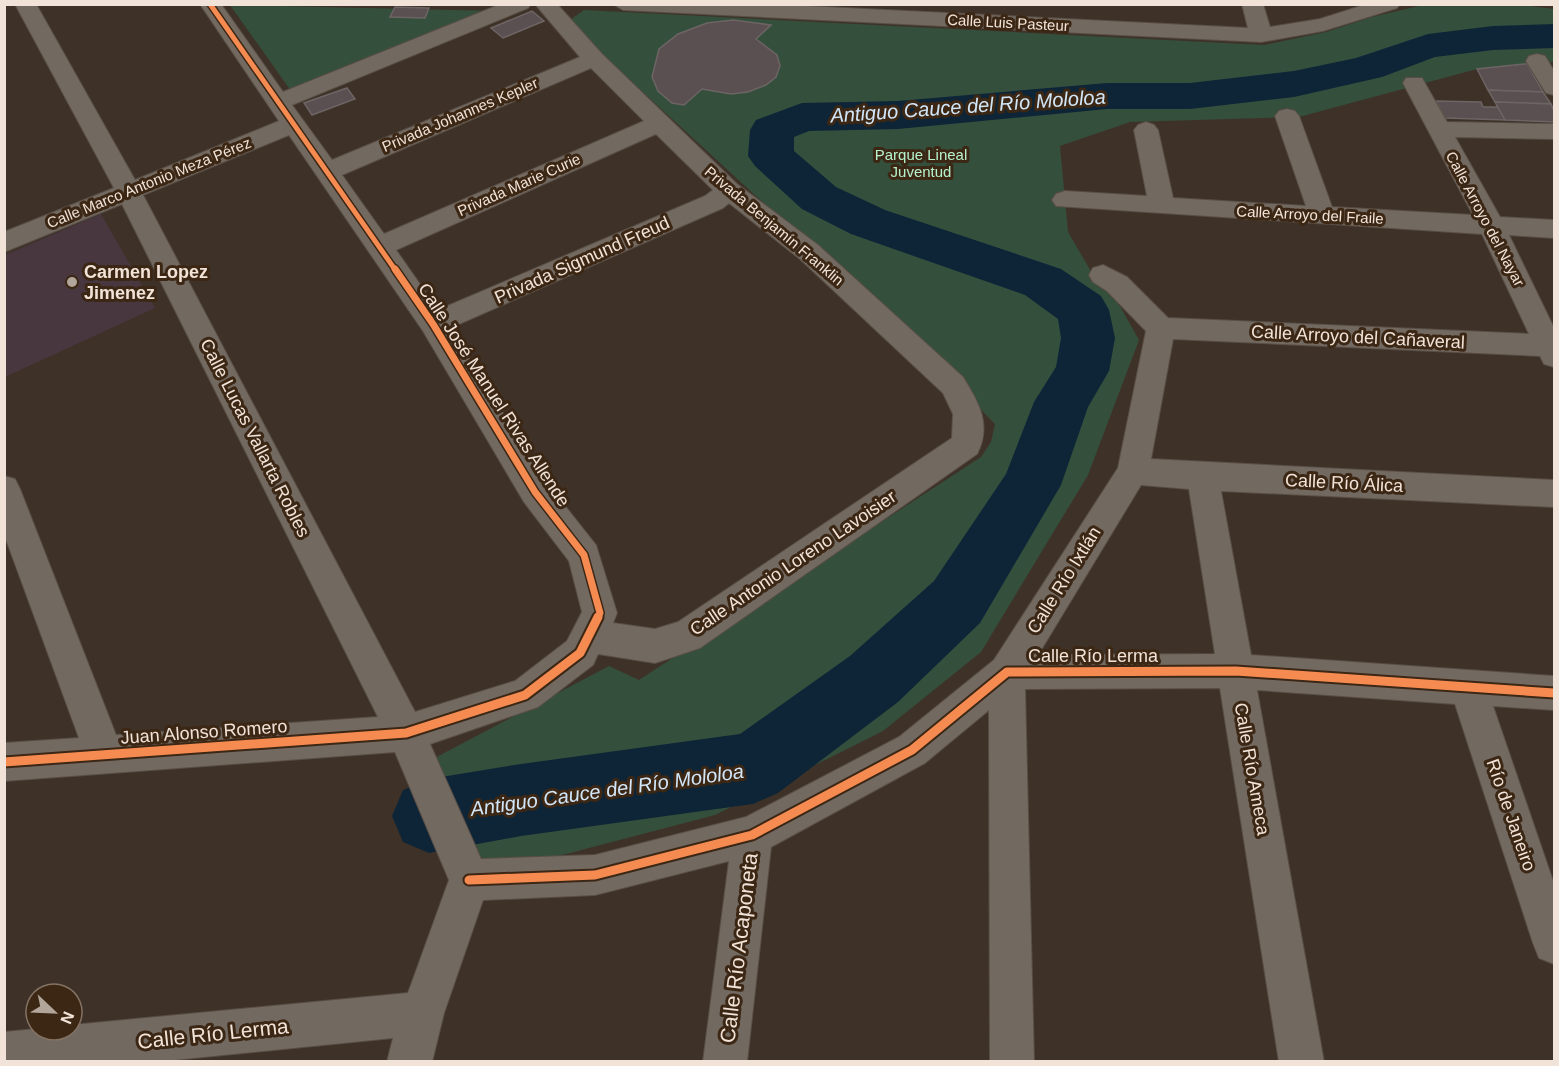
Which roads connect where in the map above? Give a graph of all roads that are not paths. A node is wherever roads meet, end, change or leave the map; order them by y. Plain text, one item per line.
1 (25, 4) edge
2 (210, 4) edge
3 (521, 4) edge
4 (545, 4) edge
5 (623, 4) edge
6 (1131, 4) edge
7 (1252, 4) edge
8 (655, 5) edge
9 (1376, 6) edge
10 (773, 8) edge
11 (888, 11) edge
12 (1014, 14) edge
13 (1137, 30) junction
14 (1261, 35) junction
15 (594, 58) junction
16 (1537, 61) dead end
17 (1414, 83) dead end
18 (1554, 88) edge
19 (286, 113) junction
20 (1287, 116) dead end
21 (660, 123) junction
22 (1438, 129) junction
23 (1146, 130) dead end
24 (1554, 131) edge
25 (327, 172) junction
26 (128, 190) junction
27 (728, 190) junction
28 (1065, 200) dead end
29 (1162, 206) junction
30 (1322, 216) junction
31 (1491, 225) junction
32 (1554, 229) edge
33 (4, 243) edge
34 (379, 247) junction
35 (1103, 275) dead end
36 (433, 324) junction
37 (1161, 328) junction
38 (1553, 349) edge
39 (971, 425) joint
40 (1133, 471) junction
41 (1203, 477) junction
42 (4, 489) edge
43 (1554, 493) edge
44 (588, 636) junction
45 (1236, 671) junction
46 (1007, 672) junction
47 (1468, 687) junction
48 (1554, 693) edge
49 (406, 733) junction
50 (104, 753) junction
51 (4, 762) edge
52 (752, 835) junction
53 (469, 880) junction
54 (1554, 943) edge
55 (423, 1013) junction
56 (4, 1054) edge
57 (409, 1062) edge
58 (725, 1062) edge
59 (1012, 1062) edge
60 (1302, 1062) edge

1 - 26 street, Calle Lucas Vallarta Robles
2 - 19 street, Calle José Manuel Rivas Allende
3 - 19 street, Calle Marco Antonio Meza Pérez
4 - 15 street, Privada Benjamín Franklin
5 - 8 street, Calle Luis Pasteur
6 - 13 street
7 - 14 street
8 - 10 street, Calle Luis Pasteur
9 - 14 street, Calle Luis Pasteur
10 - 11 street, Calle Luis Pasteur
11 - 12 street, Calle Luis Pasteur
12 - 13 street, Calle Luis Pasteur
13 - 14 street, Calle Luis Pasteur
15 - 21 street, Privada Benjamín Franklin
15 - 25 street, Privada Johannes Kepler
16 - 18 street
17 - 22 street, Calle Arroyo del Nayar
19 - 25 street, Calle José Manuel Rivas Allende
19 - 26 street, Calle Marco Antonio Meza Pérez
20 - 30 street
21 - 27 street, Privada Benjamín Franklin
21 - 34 street, Privada Marie Curie
22 - 24 street
22 - 31 street, Calle Arroyo del Nayar
23 - 29 street
25 - 34 street, Calle José Manuel Rivas Allende
26 - 33 street, Calle Marco Antonio Meza Pérez
26 - 49 street, Calle Lucas Vallarta Robles
27 - 36 street, Privada Sigmund Freud
27 - 39 street, Privada Benjamín Franklin
28 - 29 street, Calle Arroyo del Fraile
29 - 30 street, Calle Arroyo del Fraile
30 - 31 street, Calle Arroyo del Fraile
31 - 32 street, Calle Arroyo del Fraile
31 - 38 street, Calle Arroyo del Nayar
34 - 36 street, Calle José Manuel Rivas Allende
35 - 37 street
36 - 44 street, Calle José Manuel Rivas Allende
37 - 38 street, Calle Arroyo del Cañaveral
37 - 40 street, Calle Río Ixtlán
39 - 44 street, Calle Antonio Loreno Lavoisier
40 - 41 street, Calle Río Álica
40 - 46 street, Calle Río Ixtlán
41 - 43 street, Calle Río Álica
41 - 45 street, Calle Río Ameca
42 - 50 street
44 - 49 street, Calle José Manuel Rivas Allende
45 - 46 street, Calle Río Lerma
45 - 47 street, Calle Río Lerma
45 - 60 street, Calle Río Ameca
46 - 52 street, Calle Río Lerma
46 - 59 street
47 - 48 street, Calle Río Lerma
47 - 54 street, Río de Janeiro
49 - 50 street, Juan Alonso Romero
49 - 53 street, Calle Lucas Vallarta Robles
50 - 51 street, Juan Alonso Romero
52 - 53 street, Calle Río Lerma
52 - 58 street, Calle Río Acaponeta
53 - 55 street
55 - 56 street, Calle Río Lerma
55 - 57 street

